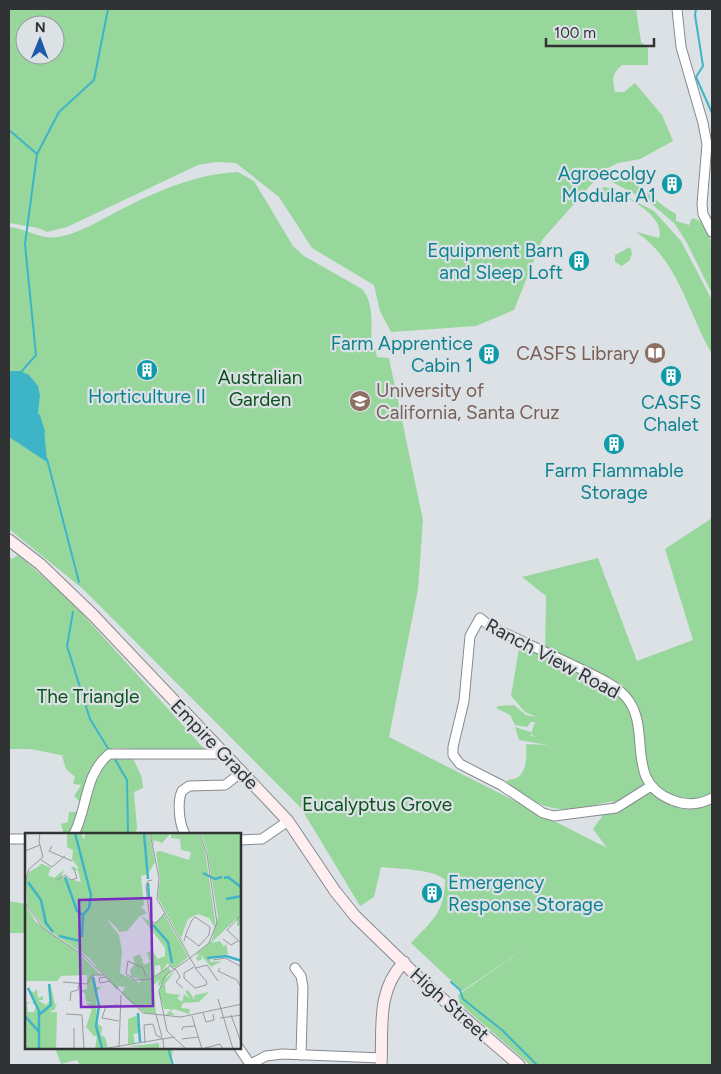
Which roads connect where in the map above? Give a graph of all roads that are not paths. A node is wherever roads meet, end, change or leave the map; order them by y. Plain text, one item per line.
1 (678, 9) edge
2 (712, 232) edge
3 (9, 540) edge
4 (225, 754) junction
5 (242, 772) junction
6 (651, 786) junction
7 (712, 798) edge
8 (288, 821) junction
9 (74, 833) edge
10 (184, 833) edge
11 (9, 839) edge
12 (25, 839) edge
13 (241, 840) edge
14 (404, 962) junction
15 (295, 968) dead end
16 (240, 1049) edge
17 (301, 1055) junction
18 (382, 1061) edge
19 (249, 1065) edge
20 (519, 1065) edge

1 - 2 street
3 - 4 main road, Empire Grade
4 - 5 main road, Empire Grade
4 - 9 street
5 - 8 main road, Empire Grade
5 - 10 street
6 - 6 street, Ranch View Road
6 - 7 street
8 - 13 street
8 - 14 main road, Empire Grade
11 - 12 street
14 - 18 main road
14 - 20 main road, High Street
15 - 17 street
16 - 19 street
17 - 18 street
17 - 19 street

